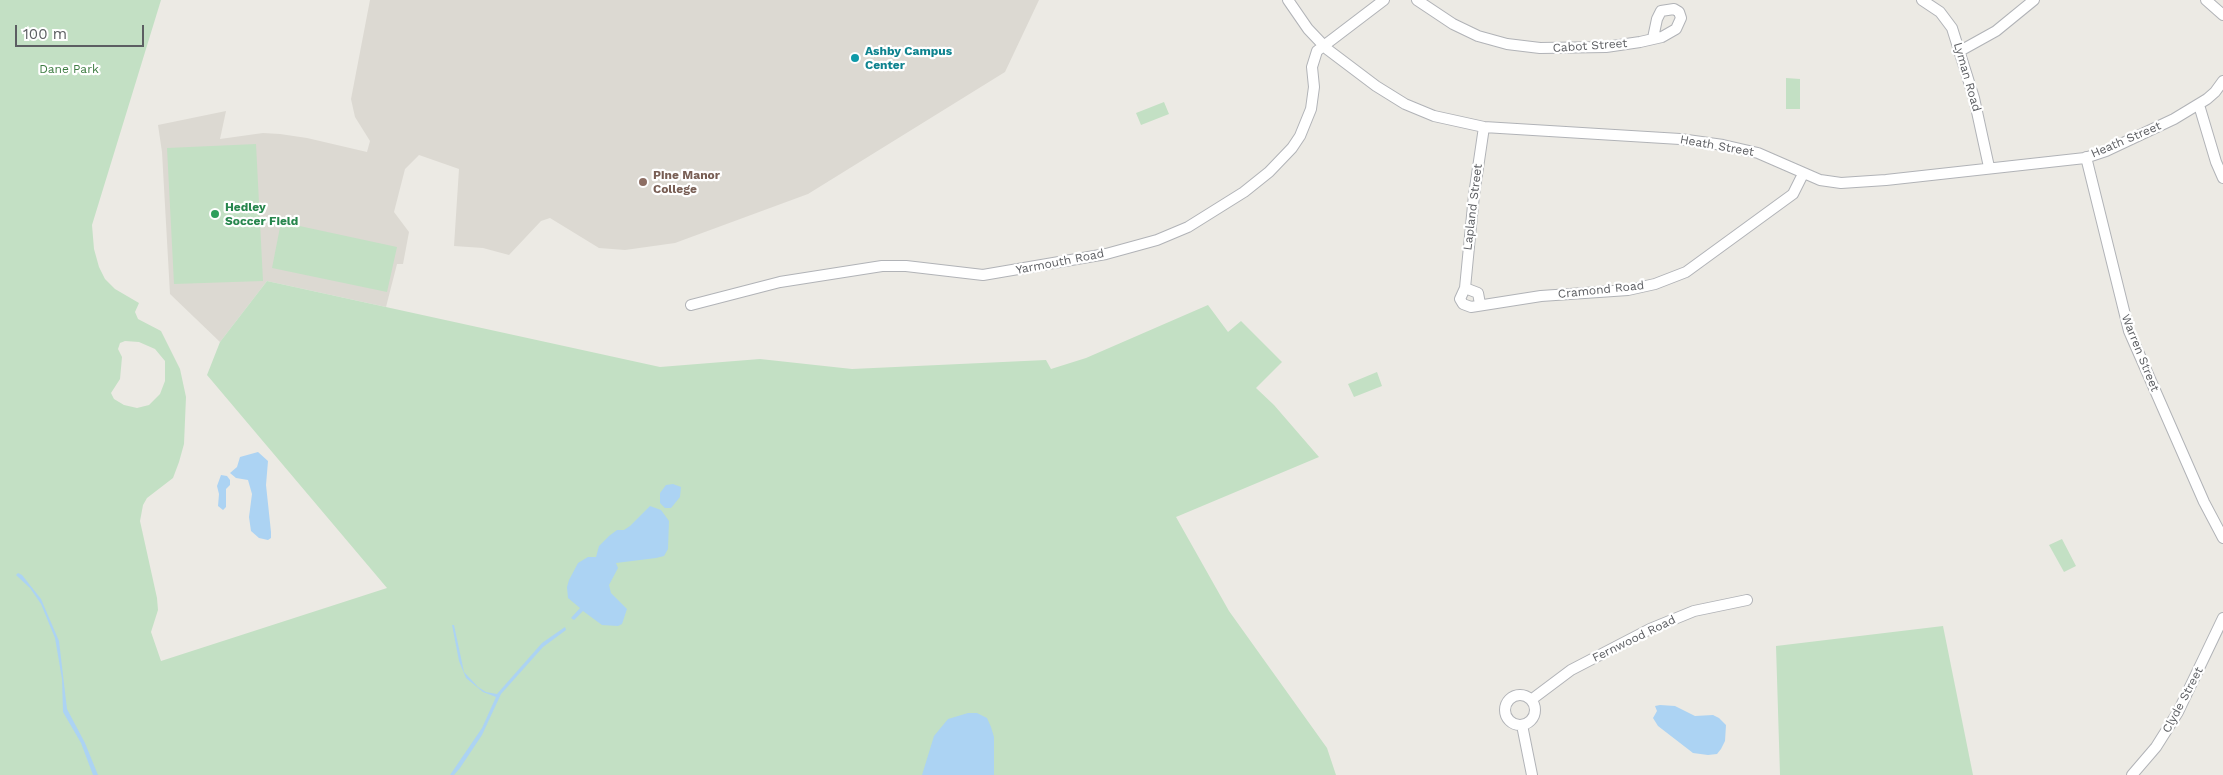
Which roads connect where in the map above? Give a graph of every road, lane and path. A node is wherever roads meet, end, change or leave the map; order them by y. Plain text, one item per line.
1 (1288, 0) edge
2 (1384, 0) edge
3 (1417, 0) edge
4 (1922, 0) edge
5 (2034, 0) edge
6 (2206, 0) edge
7 (2223, 15) edge
8 (1653, 38) dead end
9 (1323, 45) junction
10 (1960, 51) junction
11 (2223, 81) edge
12 (2199, 105) junction
13 (1484, 126) junction
14 (2086, 157) junction
15 (1989, 167) junction
16 (1803, 174) junction
17 (2223, 178) edge
18 (1465, 288) junction
19 (1480, 304) junction
20 (691, 305) dead end
21 (2223, 538) edge
22 (1747, 600) dead end
23 (2223, 618) edge
24 (1531, 700) junction
25 (1522, 725) junction
26 (1532, 775) edge
27 (2132, 775) edge

1 - 9 street, Heath Street
2 - 9 street
3 - 8 street, Cabot Street
4 - 10 street, Lyman Road
5 - 10 street
6 - 7 street
9 - 13 street, Heath Street
9 - 20 street, Yarmouth Road
10 - 15 street, Lyman Road
11 - 12 street, Heath Street
12 - 14 street, Heath Street
12 - 17 street
13 - 16 street, Heath Street
13 - 18 street, Lapland Street
14 - 15 street, Heath Street
14 - 21 street, Warren Street
15 - 16 street, Heath Street
16 - 19 street, Cramond Road
18 - 19 street
18 - 19 street, Lapland Street
22 - 24 street, Fernwood Road
23 - 27 street, Clyde Street
24 - 25 street
24 - 25 street
25 - 26 street

